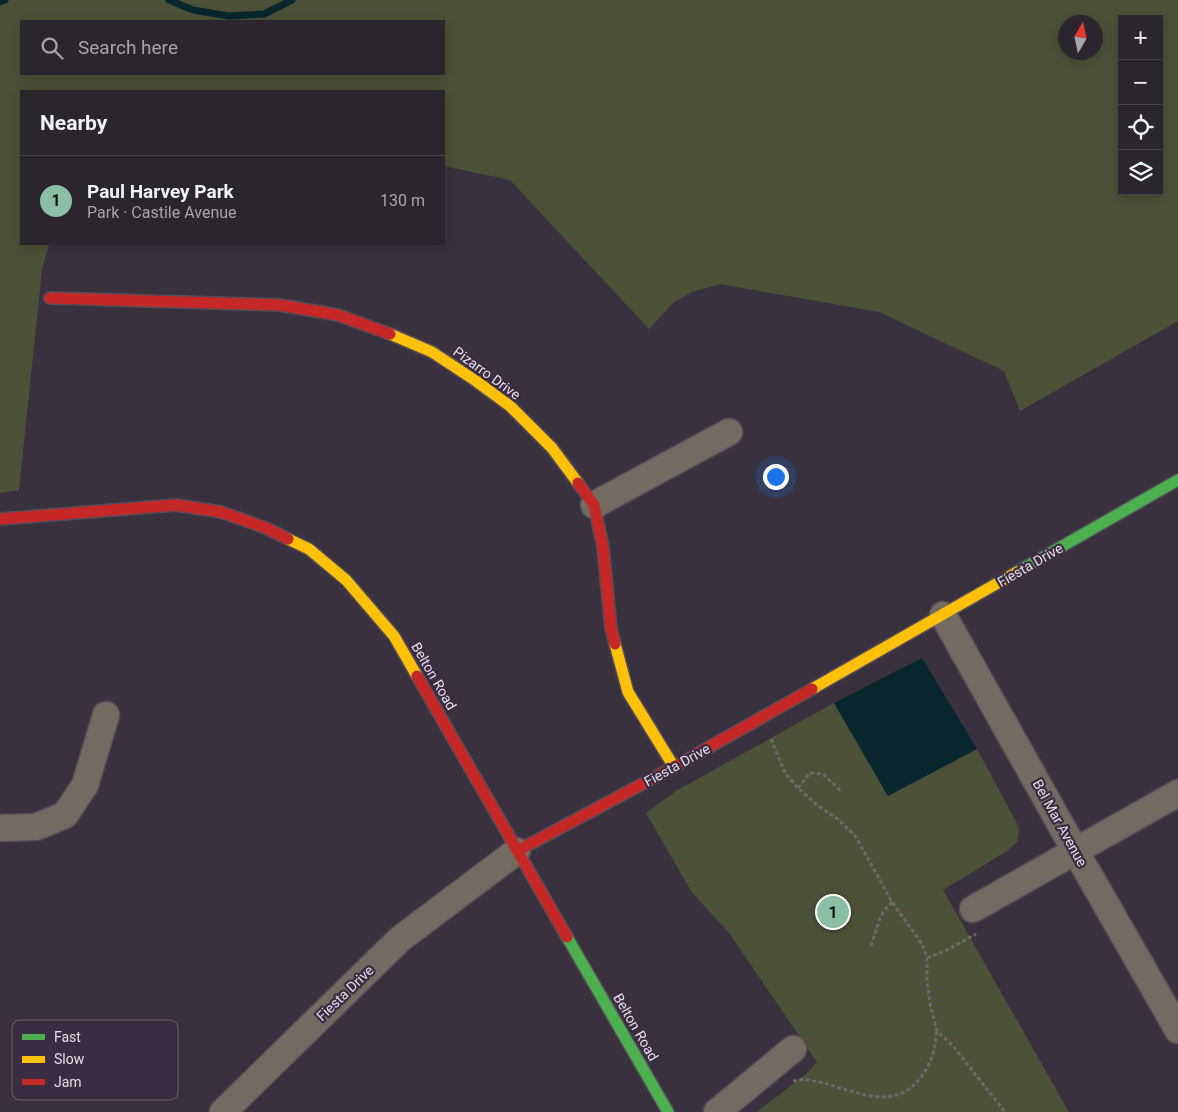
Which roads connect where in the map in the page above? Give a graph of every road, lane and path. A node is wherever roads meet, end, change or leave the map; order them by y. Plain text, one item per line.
1 (50, 298) dead end
2 (728, 432) dead end
3 (1178, 480) edge
4 (594, 505) junction
5 (0, 519) edge
6 (942, 615) junction
7 (106, 715) dead end
8 (762, 717) junction
9 (674, 767) junction
10 (798, 788) junction
11 (842, 792) dead end
12 (1178, 794) edge
13 (0, 828) edge
14 (517, 851) junction
15 (1076, 852) junction
16 (892, 902) junction
17 (973, 909) joint
18 (871, 946) dead end
19 (927, 958) junction
20 (1178, 1030) edge
21 (938, 1031) junction
22 (793, 1049) dead end
23 (770, 1069) junction
24 (223, 1112) edge
25 (668, 1112) edge
26 (717, 1112) edge
27 (1005, 1112) edge

1 - 4 street, Pizarro Drive
2 - 4 street
3 - 6 street, Fiesta Drive
4 - 9 street, Pizarro Drive
5 - 14 street, Belton Road
6 - 8 street, Fiesta Drive
6 - 15 street, Bel Mar Avenue
7 - 13 street
8 - 9 street, Fiesta Drive
8 - 10 path
9 - 14 street, Fiesta Drive
10 - 11 path
10 - 16 path
12 - 15 street
14 - 24 street, Fiesta Drive
14 - 25 street, Belton Road
15 - 17 street
15 - 20 street, Bel Mar Avenue
16 - 18 path
16 - 19 path
17 - 19 path
19 - 21 path
21 - 23 path
21 - 27 path
22 - 23 street
23 - 26 street

